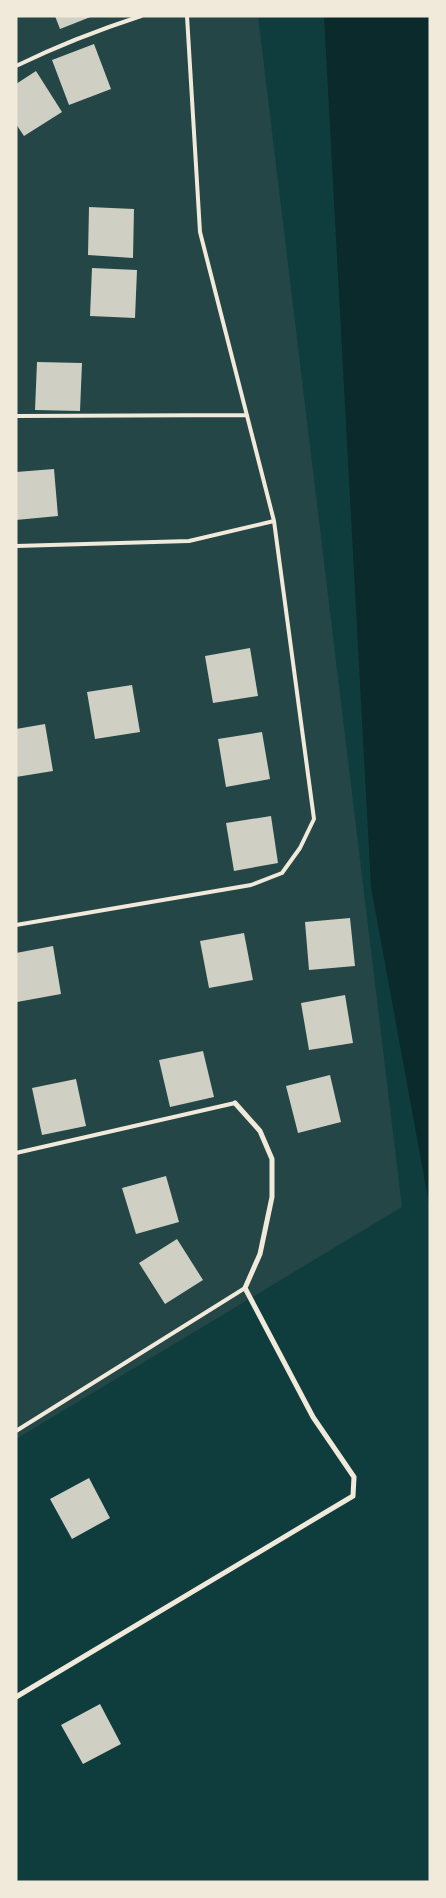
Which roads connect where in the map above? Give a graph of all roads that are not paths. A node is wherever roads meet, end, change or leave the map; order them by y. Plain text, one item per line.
1 (141, 16) edge
2 (187, 16) edge
3 (16, 66) edge
4 (247, 415) junction
5 (16, 416) edge
6 (274, 522) junction
7 (16, 546) edge
8 (16, 925) edge
9 (235, 1103) joint
10 (16, 1153) edge
11 (245, 1288) junction
12 (16, 1431) edge
13 (16, 1698) edge

1 - 3 lane
2 - 4 lane
4 - 5 lane
4 - 6 lane
6 - 7 lane
6 - 8 lane
9 - 10 lane
9 - 11 street
11 - 12 lane
11 - 13 street

